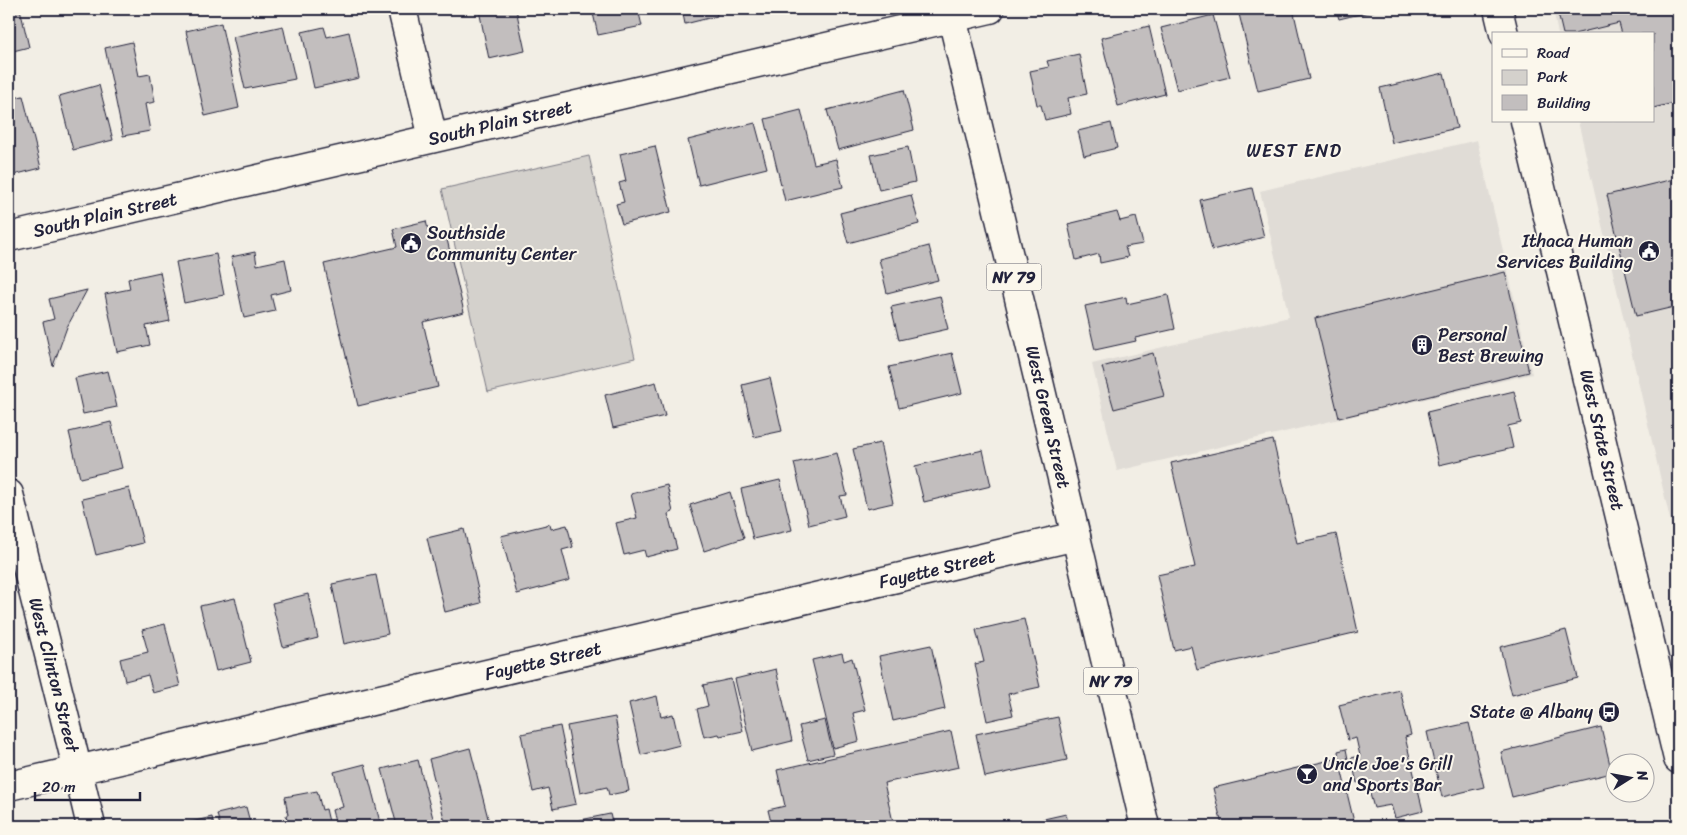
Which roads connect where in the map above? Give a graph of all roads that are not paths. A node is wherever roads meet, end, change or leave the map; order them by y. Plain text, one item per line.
1 (402, 9) edge
2 (990, 9) edge
3 (1498, 9) edge
4 (951, 13) edge
5 (1504, 32) edge
6 (1525, 122) edge
7 (433, 138) junction
8 (9, 237) edge
9 (9, 494) edge
10 (1076, 536) junction
11 (1678, 759) edge
12 (78, 770) junction
13 (9, 786) edge
14 (91, 826) edge
15 (1146, 826) edge

1 - 7 main road
2 - 4 main road, South Plain Street
3 - 5 main road
4 - 7 main road, South Plain Street
4 - 10 main road, West Green Street / NY 79
6 - 11 main road, West State Street
7 - 8 main road, South Plain Street
9 - 12 main road, West Clinton Street
10 - 12 main road, Fayette Street
10 - 15 main road, West Green Street / NY 79
12 - 13 main road, Fayette Street
12 - 14 main road, West Clinton Street

